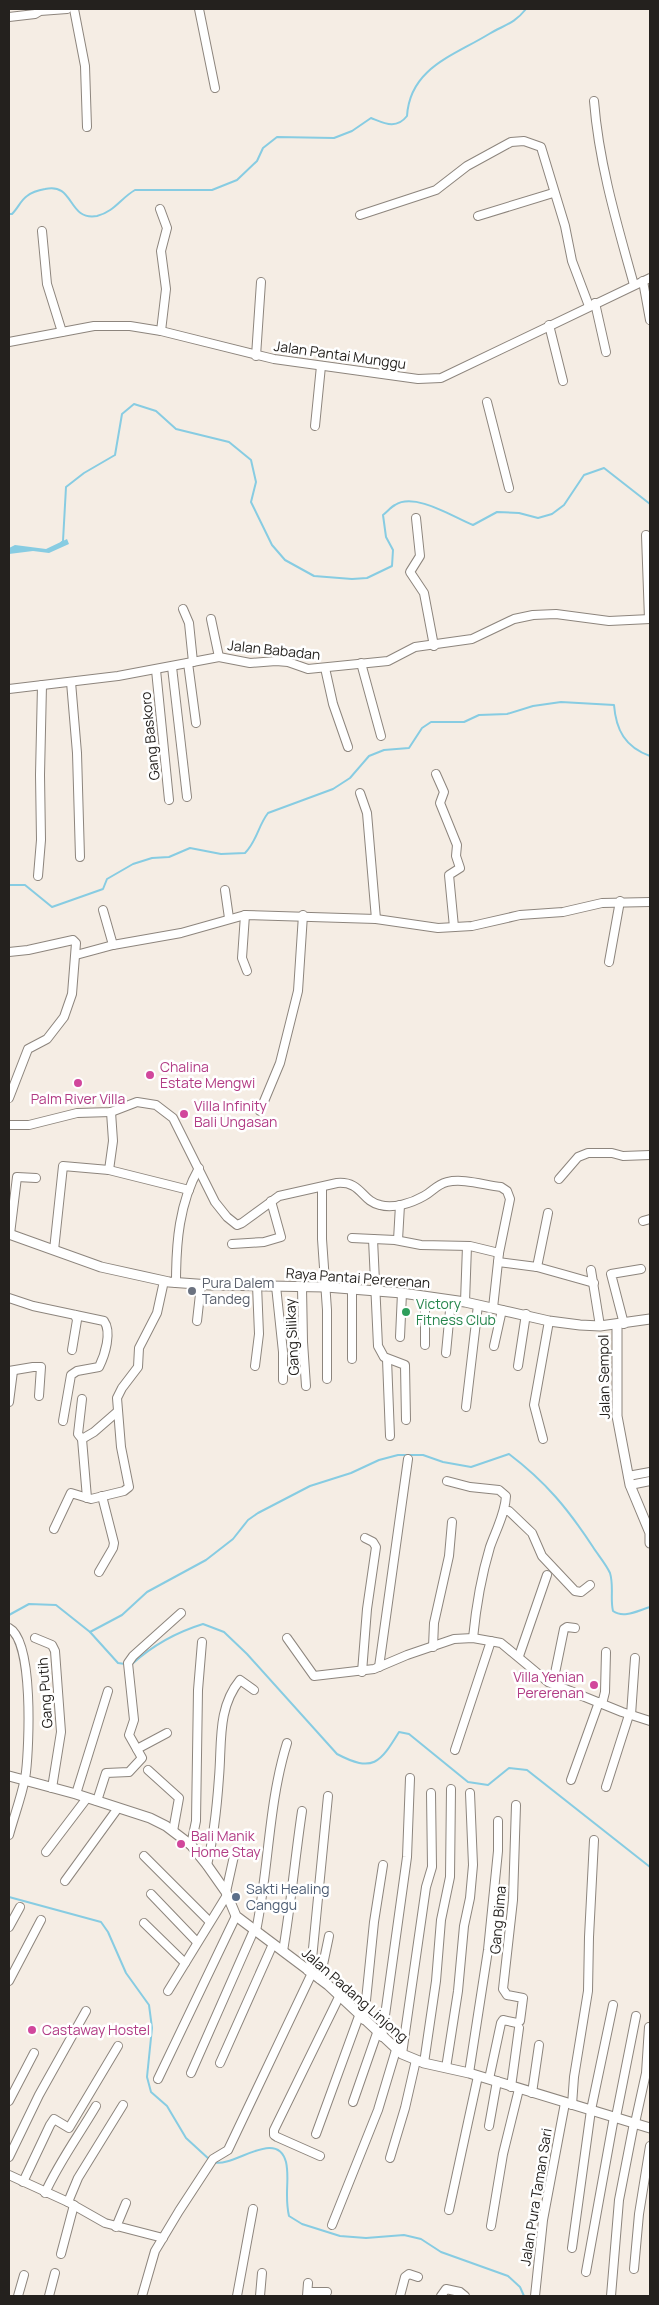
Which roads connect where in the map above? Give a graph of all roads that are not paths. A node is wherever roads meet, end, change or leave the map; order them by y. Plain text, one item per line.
1 (67, 9) edge
2 (74, 9) edge
3 (198, 9) edge
4 (40, 10) edge
5 (9, 17) edge
6 (215, 88) dead end
7 (594, 101) dead end
8 (87, 127) dead end
9 (553, 193) junction
10 (160, 209) dead end
11 (360, 215) dead end
12 (478, 216) dead end
13 (42, 231) dead end
14 (646, 280) edge
15 (261, 282) dead end
16 (634, 286) junction
17 (592, 305) junction
18 (650, 320) edge
19 (550, 325) junction
20 (161, 331) junction
21 (62, 332) junction
22 (9, 342) edge
23 (606, 352) dead end
24 (256, 356) junction
25 (321, 366) junction
26 (563, 381) dead end
27 (486, 402) dead end
28 (315, 426) dead end
29 (509, 488) dead end
30 (416, 518) dead end
31 (646, 535) dead end
32 (183, 609) dead end
33 (211, 619) dead end
34 (649, 619) edge
35 (434, 646) junction
36 (219, 657) junction
37 (190, 663) junction
38 (361, 663) junction
39 (172, 667) junction
40 (325, 668) junction
41 (156, 670) junction
42 (71, 682) junction
43 (42, 685) junction
44 (9, 689) edge
45 (196, 722) dead end
46 (381, 736) dead end
47 (348, 746) dead end
48 (436, 774) dead end
49 (360, 793) dead end
50 (187, 797) dead end
51 (169, 800) dead end
52 (80, 857) dead end
53 (38, 876) dead end
54 (225, 890) dead end
55 (620, 901) junction
56 (650, 902) edge
57 (103, 910) dead end
58 (245, 915) junction
59 (304, 915) junction
60 (229, 918) junction
61 (376, 919) junction
62 (454, 927) junction
63 (113, 945) junction
64 (9, 952) edge
65 (76, 955) junction
66 (609, 962) dead end
67 (247, 971) dead end
68 (9, 1098) edge
69 (260, 1111) dead end
70 (111, 1112) junction
71 (9, 1125) edge
72 (650, 1154) edge
73 (199, 1168) junction
74 (109, 1170) junction
75 (36, 1178) dead end
76 (559, 1179) dead end
77 (322, 1187) junction
78 (189, 1190) junction
79 (271, 1201) junction
80 (400, 1205) junction
81 (548, 1213) dead end
82 (9, 1234) edge
83 (352, 1238) dead end
84 (374, 1239) junction
85 (398, 1240) junction
86 (232, 1244) dead end
87 (467, 1246) junction
88 (54, 1250) junction
89 (499, 1253) junction
90 (498, 1262) junction
91 (537, 1267) junction
92 (641, 1269) dead end
93 (592, 1270) dead end
94 (164, 1281) junction
95 (176, 1283) junction
96 (594, 1283) junction
97 (202, 1285) junction
98 (257, 1285) junction
99 (276, 1286) junction
100 (302, 1287) junction
101 (326, 1287) junction
102 (352, 1288) junction
103 (376, 1290) junction
104 (402, 1293) junction
105 (425, 1296) junction
106 (9, 1298) edge
107 (451, 1300) junction
108 (465, 1302) junction
109 (478, 1305) junction
110 (497, 1309) junction
111 (526, 1314) junction
112 (75, 1315) junction
113 (650, 1319) edge
114 (196, 1320) dead end
115 (549, 1320) junction
116 (620, 1324) junction
117 (600, 1326) junction
118 (400, 1337) dead end
119 (424, 1345) dead end
120 (494, 1346) dead end
121 (72, 1350) dead end
122 (446, 1353) dead end
123 (352, 1359) dead end
124 (387, 1359) junction
125 (255, 1366) dead end
126 (518, 1366) dead end
127 (11, 1371) edge
128 (326, 1379) dead end
129 (282, 1380) dead end
130 (306, 1386) dead end
131 (39, 1396) dead end
132 (82, 1399) dead end
133 (9, 1402) edge
134 (466, 1407) dead end
135 (118, 1412) junction
136 (406, 1420) dead end
137 (63, 1421) dead end
138 (390, 1436) dead end
139 (82, 1439) junction
140 (543, 1439) dead end
141 (408, 1459) dead end
142 (650, 1472) edge
143 (447, 1481) dead end
144 (629, 1481) junction
145 (650, 1481) edge
146 (102, 1496) junction
147 (87, 1498) junction
148 (504, 1511) junction
149 (648, 1520) edge
150 (452, 1522) dead end
151 (54, 1529) dead end
152 (365, 1538) dead end
153 (650, 1543) edge
154 (99, 1572) dead end
155 (547, 1575) dead end
156 (590, 1585) dead end
157 (181, 1613) dead end
158 (9, 1628) edge
159 (575, 1628) dead end
160 (34, 1638) dead end
161 (288, 1638) dead end
162 (473, 1638) junction
163 (491, 1640) junction
164 (202, 1642) dead end
165 (433, 1647) junction
166 (606, 1652) dead end
167 (519, 1656) junction
168 (635, 1658) dead end
169 (379, 1667) junction
170 (362, 1672) junction
171 (553, 1683) junction
172 (254, 1690) dead end
173 (108, 1691) dead end
174 (600, 1703) junction
175 (630, 1715) junction
176 (650, 1721) edge
177 (167, 1733) dead end
178 (287, 1743) dead end
179 (137, 1749) junction
180 (455, 1750) dead end
181 (148, 1770) dead end
182 (9, 1776) edge
183 (410, 1778) dead end
184 (571, 1780) dead end
185 (24, 1781) junction
186 (606, 1787) dead end
187 (52, 1788) junction
188 (452, 1790) dead end
189 (431, 1793) dead end
190 (470, 1793) dead end
191 (76, 1794) junction
192 (328, 1796) dead end
193 (87, 1798) junction
194 (97, 1801) junction
195 (516, 1805) dead end
196 (118, 1808) junction
197 (302, 1811) dead end
198 (498, 1821) dead end
199 (173, 1831) junction
200 (9, 1835) edge
201 (594, 1840) dead end
202 (190, 1844) junction
203 (46, 1852) dead end
204 (144, 1856) dead end
205 (234, 1856) dead end
206 (208, 1865) junction
207 (383, 1865) dead end
208 (65, 1881) dead end
209 (226, 1893) junction
210 (151, 1894) dead end
211 (20, 1907) dead end
212 (236, 1916) junction
213 (41, 1920) dead end
214 (209, 1921) junction
215 (144, 1923) dead end
216 (9, 1927) edge
217 (255, 1930) junction
218 (330, 1936) dead end
219 (197, 1942) junction
220 (273, 1944) junction
221 (283, 1951) junction
222 (185, 1963) junction
223 (310, 1972) junction
224 (320, 1980) junction
225 (9, 1981) edge
226 (168, 1991) dead end
227 (339, 1997) junction
228 (613, 2005) dead end
229 (86, 2011) dead end
230 (636, 2016) dead end
231 (362, 2018) junction
232 (520, 2024) junction
233 (650, 2027) edge
234 (379, 2035) junction
235 (539, 2045) dead end
236 (118, 2046) dead end
237 (399, 2052) junction
238 (34, 2053) dead end
239 (420, 2061) junction
240 (220, 2063) dead end
241 (446, 2068) junction
242 (191, 2073) dead end
243 (468, 2073) junction
244 (478, 2076) junction
245 (158, 2079) dead end
246 (493, 2080) junction
247 (515, 2088) junction
248 (532, 2093) junction
249 (9, 2101) edge
250 (353, 2102) dead end
251 (568, 2104) junction
252 (123, 2105) dead end
253 (96, 2106) dead end
254 (591, 2110) junction
255 (615, 2117) junction
256 (635, 2123) junction
257 (489, 2126) dead end
258 (650, 2128) edge
259 (316, 2134) dead end
260 (650, 2146) edge
261 (320, 2156) dead end
262 (9, 2157) edge
263 (390, 2158) dead end
264 (9, 2175) edge
265 (23, 2182) junction
266 (45, 2193) junction
267 (126, 2203) dead end
268 (71, 2204) junction
269 (253, 2209) dead end
270 (449, 2210) dead end
271 (332, 2225) dead end
272 (491, 2226) dead end
273 (116, 2227) junction
274 (163, 2238) junction
275 (572, 2248) dead end
276 (61, 2254) dead end
277 (634, 2268) dead end
278 (586, 2272) dead end
279 (55, 2273) dead end
280 (262, 2273) dead end
281 (24, 2275) dead end
282 (418, 2277) dead end
283 (308, 2283) dead end
284 (327, 2292) dead end
285 (18, 2296) edge
286 (49, 2296) edge
287 (142, 2296) edge
288 (237, 2296) edge
289 (260, 2296) edge
290 (307, 2296) edge
291 (311, 2296) edge
292 (400, 2296) edge
293 (441, 2296) edge
294 (465, 2296) edge
295 (535, 2296) edge
296 (612, 2296) edge

1 - 4 street
2 - 8 street
3 - 6 street
4 - 5 street
7 - 16 street
9 - 11 street
9 - 12 street
9 - 17 street
10 - 20 street
13 - 21 street
14 - 16 street, Jalan Pantai Munggu
14 - 18 street
15 - 24 street
16 - 17 street, Jalan Pantai Munggu
17 - 19 street, Jalan Pantai Munggu
17 - 23 street
19 - 25 street, Jalan Pantai Munggu
19 - 26 street
20 - 21 street, Jalan Pantai Munggu
20 - 24 street, Jalan Pantai Munggu
21 - 22 street, Jalan Pantai Munggu
24 - 25 street, Jalan Pantai Munggu
25 - 28 street
27 - 29 street
30 - 35 street
31 - 34 street
32 - 37 street
33 - 36 street
34 - 35 street, Jalan Babadan
35 - 38 street, Jalan Babadan
36 - 37 street, Jalan Babadan
36 - 40 street, Jalan Babadan
37 - 39 street, Jalan Babadan
37 - 45 street
38 - 40 street, Jalan Babadan
38 - 46 street
39 - 41 street, Jalan Babadan
39 - 50 street
40 - 47 street
41 - 42 street, Jalan Babadan
41 - 51 street, Gang Baskoro
42 - 43 street, Jalan Babadan
42 - 52 street
43 - 44 street, Jalan Babadan
43 - 53 street
48 - 62 street
49 - 61 street
54 - 60 street
55 - 56 street
55 - 62 street
55 - 66 street
57 - 63 street
58 - 59 street
58 - 60 street
58 - 67 street
59 - 61 street
59 - 69 street
60 - 63 street
61 - 62 street
63 - 65 street
64 - 65 street
65 - 68 street
70 - 71 street
70 - 73 street
70 - 74 street
72 - 76 street
73 - 78 street
73 - 79 street
74 - 78 street
74 - 88 street
75 - 82 street
77 - 79 street
77 - 80 street
77 - 101 street
78 - 95 street
79 - 86 street
80 - 85 street
80 - 89 street
81 - 91 street
82 - 88 street, Raya Pantai Pererenan
83 - 84 street
84 - 85 street
84 - 103 street
85 - 87 street
87 - 89 street
87 - 108 street
88 - 94 street, Raya Pantai Pererenan
89 - 90 street
90 - 91 street
90 - 110 street
91 - 96 street
92 - 116 street
93 - 96 street
94 - 95 street, Raya Pantai Pererenan
94 - 135 street
95 - 97 street, Raya Pantai Pererenan
96 - 117 street
97 - 98 street, Raya Pantai Pererenan
97 - 114 street
98 - 99 street, Raya Pantai Pererenan
98 - 125 street
99 - 100 street, Raya Pantai Pererenan
99 - 129 street
100 - 101 street, Raya Pantai Pererenan
100 - 130 street, Gang Silikay
101 - 102 street, Raya Pantai Pererenan
101 - 128 street
102 - 103 street, Raya Pantai Pererenan
102 - 123 street
103 - 104 street, Raya Pantai Pererenan
103 - 124 street
104 - 105 street, Raya Pantai Pererenan
104 - 118 street
105 - 107 street, Raya Pantai Pererenan
105 - 119 street
106 - 112 street
107 - 108 street, Raya Pantai Pererenan
107 - 122 street
108 - 109 street, Raya Pantai Pererenan
109 - 110 street, Raya Pantai Pererenan
109 - 134 street
110 - 111 street, Raya Pantai Pererenan
110 - 120 street
111 - 115 street, Raya Pantai Pererenan
111 - 126 street
112 - 121 street
112 - 137 street
113 - 116 street, Raya Pantai Pererenan
115 - 117 street, Raya Pantai Pererenan
115 - 140 street
116 - 117 street, Raya Pantai Pererenan
116 - 144 street, Jalan Sempol
124 - 136 street
124 - 138 street
127 - 131 street
127 - 133 street
132 - 139 street
135 - 139 street
135 - 146 street
139 - 147 street
141 - 169 street
142 - 144 street
143 - 148 street
144 - 145 street
144 - 149 street, Jalan Sempol
146 - 147 street
146 - 154 street
147 - 151 street
148 - 156 street
148 - 162 street
149 - 153 street, Jalan Sempol
150 - 165 street
152 - 170 street
155 - 167 street
157 - 179 street
158 - 185 street
159 - 171 street
160 - 187 street, Gang Putih
161 - 170 street
162 - 163 street
162 - 165 street
163 - 167 street
163 - 180 street
164 - 202 street
165 - 169 street
166 - 174 street
167 - 171 street
168 - 175 street
169 - 170 street
171 - 174 street
172 - 206 street
173 - 191 street
174 - 175 street
174 - 184 street
175 - 176 street
175 - 186 street
177 - 179 street
178 - 217 street
179 - 194 street
181 - 199 street
182 - 185 street, Jalan Padang Linjong
183 - 234 street
185 - 187 street, Jalan Padang Linjong
185 - 200 street
187 - 191 street, Jalan Padang Linjong
188 - 239 street
189 - 237 street
190 - 241 street
191 - 193 street, Jalan Padang Linjong
192 - 223 street
193 - 194 street, Jalan Padang Linjong
193 - 203 street
194 - 196 street, Jalan Padang Linjong
195 - 232 street, Gang Bima
196 - 199 street, Jalan Padang Linjong
196 - 208 street
197 - 221 street
198 - 243 street
199 - 202 street, Jalan Padang Linjong
201 - 251 street, Jalan Pura Taman Sari
202 - 206 street, Jalan Padang Linjong
204 - 214 street
205 - 209 street
206 - 209 street, Jalan Padang Linjong
207 - 231 street
209 - 212 street, Jalan Padang Linjong
209 - 214 street
210 - 219 street
211 - 216 street
212 - 217 street, Jalan Padang Linjong
212 - 245 street
213 - 225 street
214 - 219 street
215 - 222 street
217 - 220 street, Jalan Padang Linjong
217 - 242 street
218 - 224 street
219 - 222 street
220 - 221 street, Jalan Padang Linjong
220 - 240 street
221 - 223 street, Jalan Padang Linjong
222 - 226 street
223 - 224 street, Jalan Padang Linjong
223 - 274 street
224 - 227 street, Jalan Padang Linjong
227 - 231 street, Jalan Padang Linjong
227 - 261 street
228 - 254 street
229 - 262 street
230 - 255 street
231 - 234 street, Jalan Padang Linjong
231 - 259 street
232 - 246 street
232 - 247 street, Gang Bima
233 - 256 street
234 - 237 street, Jalan Padang Linjong
234 - 250 street
235 - 248 street
236 - 265 street
237 - 239 street, Jalan Padang Linjong
237 - 271 street
238 - 249 street
239 - 241 street, Jalan Padang Linjong
239 - 263 street
241 - 243 street, Jalan Padang Linjong
243 - 244 street, Jalan Padang Linjong
244 - 246 street, Jalan Padang Linjong
244 - 270 street
246 - 247 street, Jalan Padang Linjong
246 - 257 street
247 - 248 street, Jalan Padang Linjong
247 - 272 street, Gang Bima
248 - 251 street, Jalan Padang Linjong
251 - 254 street, Jalan Padang Linjong
251 - 295 street, Jalan Pura Taman Sari
252 - 268 street
253 - 266 street
254 - 255 street, Jalan Padang Linjong
254 - 275 street
255 - 256 street, Jalan Padang Linjong
255 - 278 street
256 - 258 street, Jalan Padang Linjong
256 - 296 street
260 - 277 street
264 - 265 street
265 - 266 street
266 - 268 street
267 - 273 street
268 - 273 street
268 - 276 street
269 - 288 street
273 - 274 street
274 - 287 street
279 - 286 street
280 - 289 street
281 - 285 street
282 - 292 street
283 - 290 street
284 - 291 street
293 - 294 street

